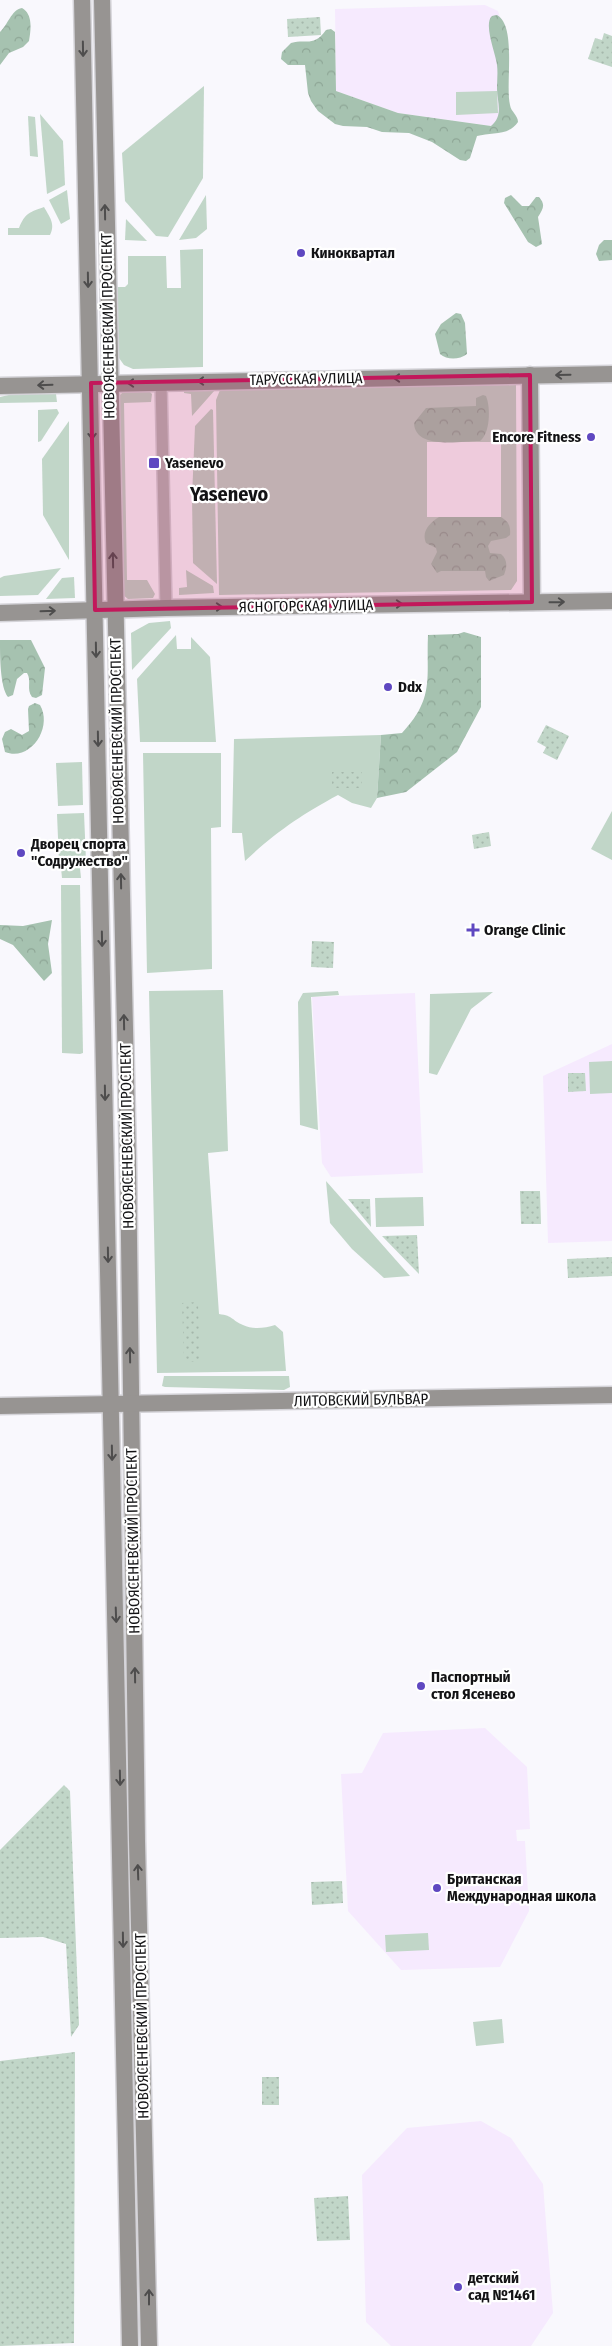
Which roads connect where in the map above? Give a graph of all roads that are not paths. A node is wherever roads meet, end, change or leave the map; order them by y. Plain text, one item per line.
1 (82, 0) edge
2 (102, 0) edge
3 (612, 374) edge
4 (530, 375) junction
5 (161, 382) junction
6 (91, 383) junction
7 (109, 383) junction
8 (0, 386) edge
9 (612, 601) edge
10 (532, 602) junction
11 (166, 608) junction
12 (114, 609) junction
13 (95, 610) junction
14 (0, 613) edge
15 (612, 1395) edge
16 (111, 1404) junction
17 (131, 1404) junction
18 (0, 1406) edge
19 (117, 1642) junction
20 (134, 1642) junction
21 (118, 1706) junction
22 (135, 1706) junction
23 (130, 2346) edge
24 (149, 2346) edge

1 -> 6 main road, НОВОЯСЕНЕВСКИЙ ПРОСПЕКТ
7 -> 2 main road, НОВОЯСЕНЕВСКИЙ ПРОСПЕКТ
3 -> 4 main road, ТАРУССКАЯ УЛИЦА
4 -> 5 main road, ТАРУССКАЯ УЛИЦА
4 - 10 main road
5 -> 7 main road, ТАРУССКАЯ УЛИЦА
5 - 11 street
6 - 7 main road, ТАРУССКАЯ УЛИЦА
6 -> 8 main road, ТАРУССКАЯ УЛИЦА
6 -> 13 main road, НОВОЯСЕНЕВСКИЙ ПРОСПЕКТ
12 -> 7 main road, НОВОЯСЕНЕВСКИЙ ПРОСПЕКТ
10 -> 9 main road, ЯСНОГОРСКАЯ УЛИЦА
11 -> 10 main road, ЯСНОГОРСКАЯ УЛИЦА
11 - 12 main road, ЯСНОГОРСКАЯ УЛИЦА
12 - 13 main road, ЯСНОГОРСКАЯ УЛИЦА
17 -> 12 main road, НОВОЯСЕНЕВСКИЙ ПРОСПЕКТ
14 -> 13 main road, ЯСНОГОРСКАЯ УЛИЦА
13 -> 16 main road, НОВОЯСЕНЕВСКИЙ ПРОСПЕКТ
15 - 17 main road, ЛИТОВСКИЙ БУЛЬВАР
16 - 17 main road, ЛИТОВСКИЙ БУЛЬВАР
16 - 18 main road, ЛИТОВСКИЙ БУЛЬВАР
16 -> 19 main road, НОВОЯСЕНЕВСКИЙ ПРОСПЕКТ
17 - 20 main road, НОВОЯСЕНЕВСКИЙ ПРОСПЕКТ
19 - 20 street, НОВОЯСЕНЕВСКИЙ ПРОСПЕКТ
19 - 21 main road, НОВОЯСЕНЕВСКИЙ ПРОСПЕКТ
22 -> 20 main road, НОВОЯСЕНЕВСКИЙ ПРОСПЕКТ
21 - 22 street
21 -> 23 main road, НОВОЯСЕНЕВСКИЙ ПРОСПЕКТ
24 -> 22 main road, НОВОЯСЕНЕВСКИЙ ПРОСПЕКТ

